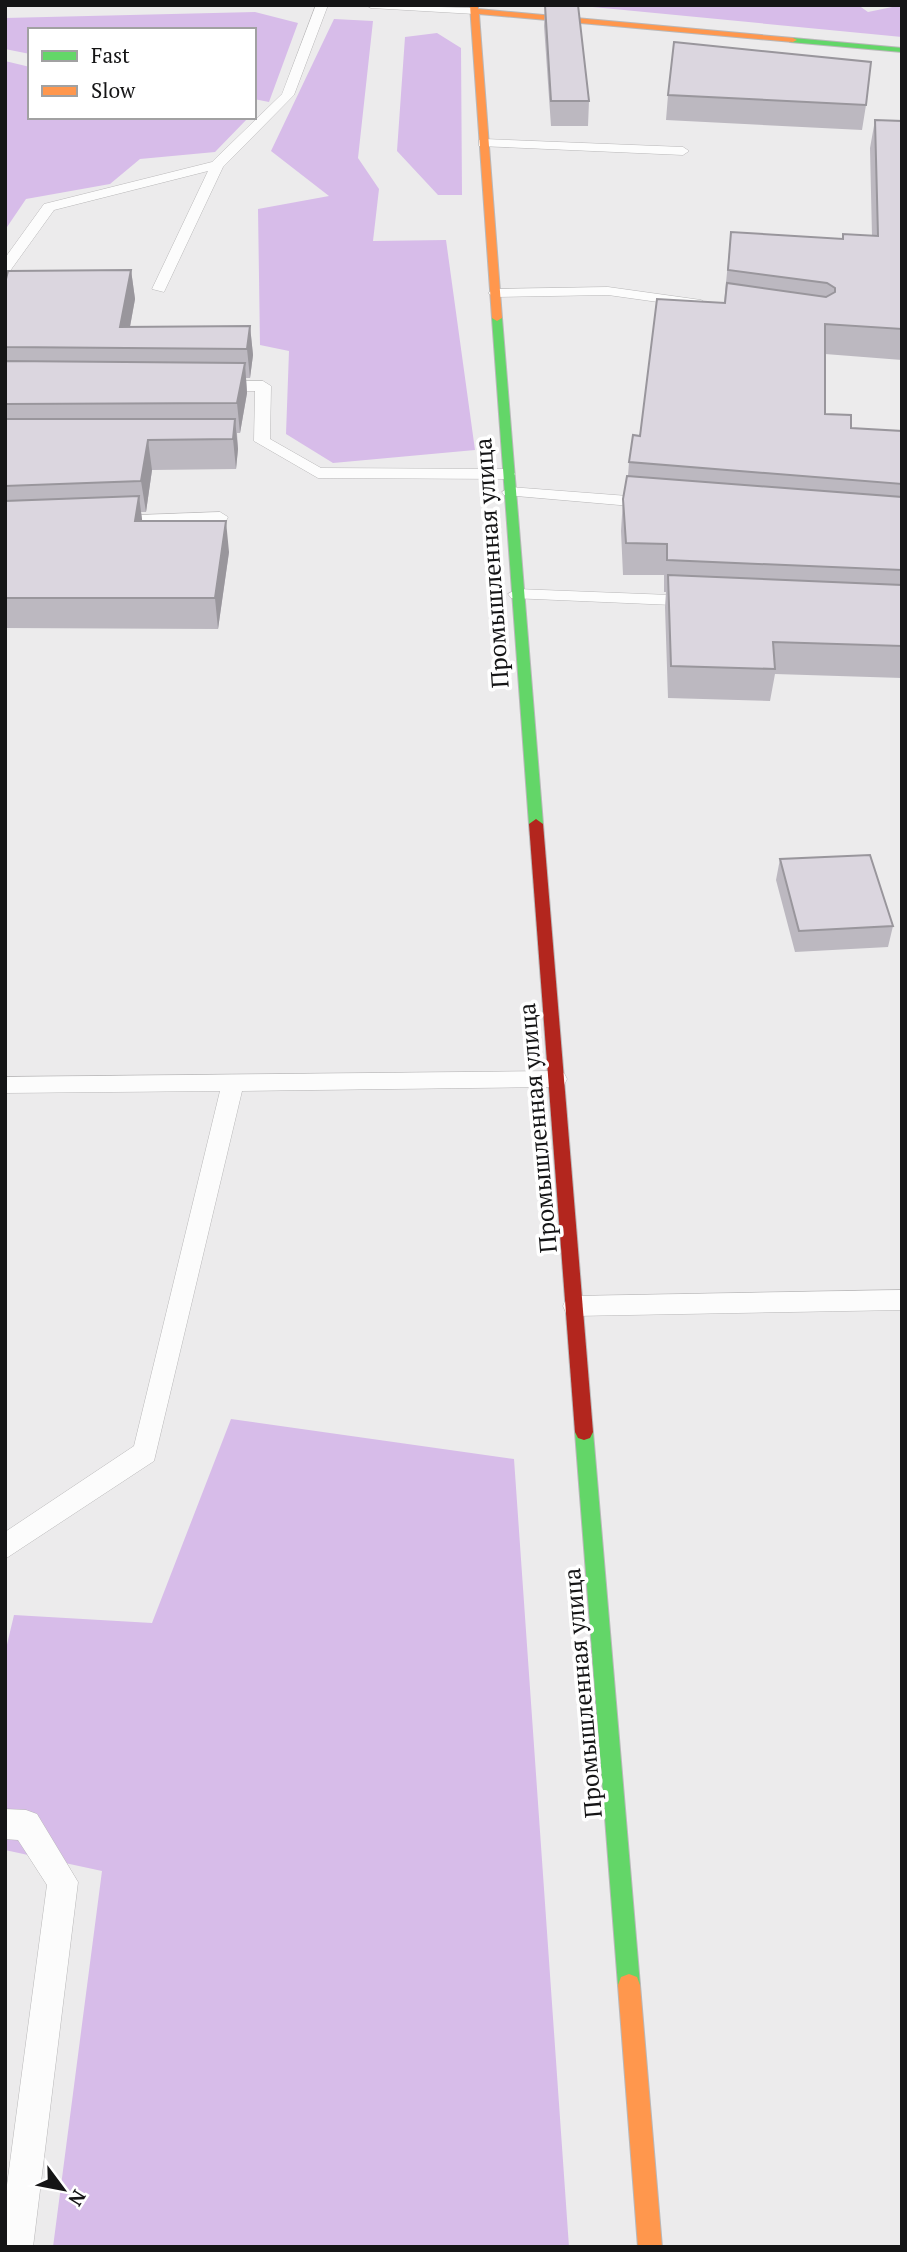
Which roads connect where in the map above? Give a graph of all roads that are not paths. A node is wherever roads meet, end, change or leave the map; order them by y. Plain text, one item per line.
1 (323, 5) edge
2 (371, 5) edge
3 (474, 8) edge
4 (902, 50) edge
5 (484, 143) junction
6 (683, 150) dead end
7 (217, 165) junction
8 (5, 268) edge
9 (159, 289) dead end
10 (495, 293) junction
11 (715, 305) edge
12 (195, 385) edge
13 (508, 474) junction
14 (510, 492) junction
15 (672, 504) edge
16 (220, 517) dead end
17 (99, 521) edge
18 (517, 594) junction
19 (709, 601) edge
20 (556, 1079) junction
21 (233, 1082) junction
22 (5, 1085) edge
23 (902, 1300) edge
24 (575, 1306) junction
25 (5, 1547) edge
26 (5, 1824) edge
27 (16, 2247) edge
28 (650, 2247) edge

1 - 7 lane
2 - 3 lane
3 - 4 street
3 - 5 street, Промышленная улица
5 - 6 lane
5 - 10 street, Промышленная улица
7 - 8 lane
7 - 9 lane
10 - 11 lane
10 - 13 street, Промышленная улица
12 - 13 lane
13 - 14 street, Промышленная улица
14 - 15 lane
14 - 18 street, Промышленная улица
16 - 17 lane
18 - 19 lane
18 - 20 street, Промышленная улица
20 - 21 lane
20 - 24 street, Промышленная улица
21 - 22 lane
21 - 25 lane
23 - 24 lane
24 - 28 street, Промышленная улица
26 - 27 lane

